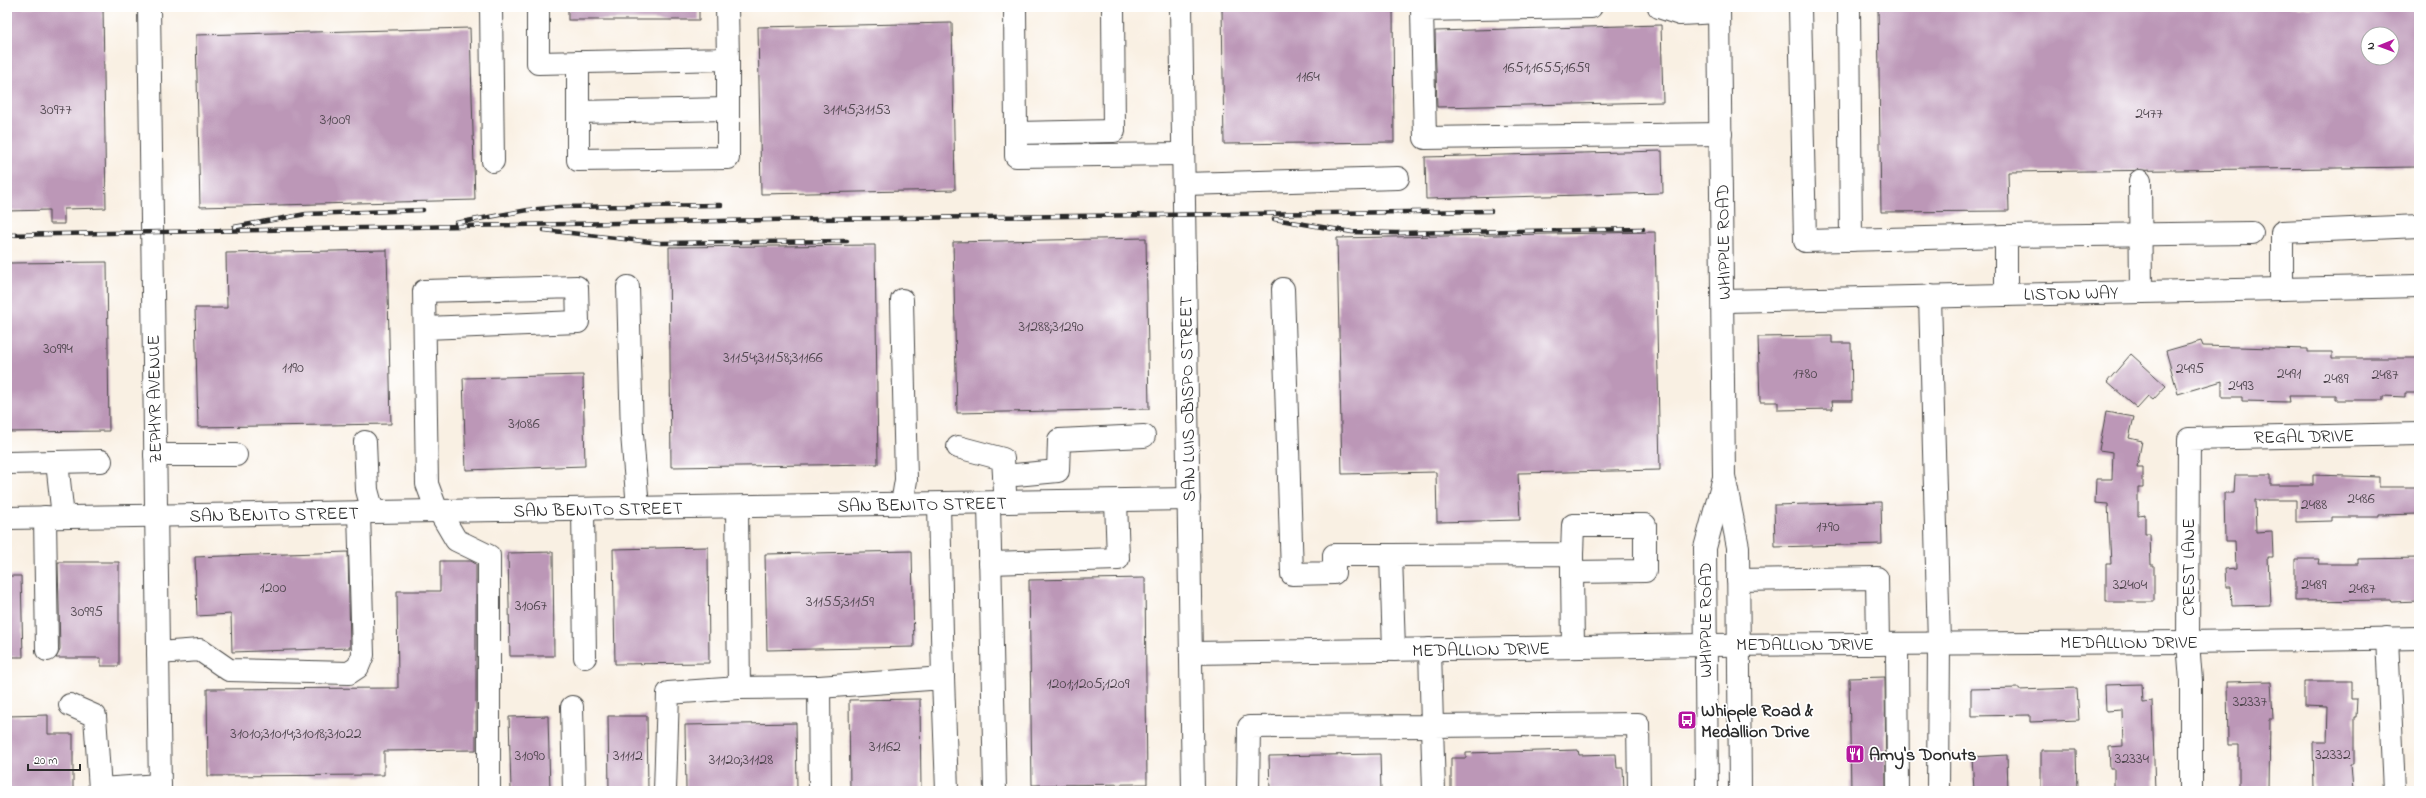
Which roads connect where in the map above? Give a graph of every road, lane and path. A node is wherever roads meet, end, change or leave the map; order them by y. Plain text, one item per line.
1 (149, 7) edge
2 (491, 7) edge
3 (538, 7) edge
4 (727, 7) edge
5 (1015, 7) edge
6 (1113, 7) edge
7 (1181, 7) edge
8 (1591, 7) edge
9 (1659, 7) edge
10 (1800, 7) edge
11 (1849, 7) edge
12 (1719, 10) edge
13 (728, 60) junction
14 (578, 62) junction
15 (728, 109) junction
16 (578, 112) junction
17 (1016, 133) junction
18 (1721, 134) junction
19 (1183, 154) junction
20 (493, 161) dead end
21 (1398, 178) dead end
22 (2140, 181) dead end
23 (1184, 184) junction
24 (2419, 226) edge
25 (2252, 233) dead end
26 (2140, 234) junction
27 (2006, 236) junction
28 (1851, 240) junction
29 (2419, 286) edge
30 (628, 287) dead end
31 (1283, 289) dead end
32 (2282, 289) junction
33 (2141, 292) junction
34 (2006, 295) junction
35 (1930, 296) junction
36 (902, 300) dead end
37 (1724, 300) junction
38 (425, 328) junction
39 (2419, 434) edge
40 (1144, 436) dead end
41 (2189, 439) joint
42 (365, 442) dead end
43 (958, 447) dead end
44 (155, 455) junction
45 (236, 455) dead end
46 (101, 461) dead end
47 (57, 462) junction
48 (7, 463) edge
49 (1004, 476) junction
50 (1724, 476) junction
51 (1188, 499) junction
52 (1116, 500) junction
53 (997, 503) junction
54 (902, 504) junction
55 (939, 504) junction
56 (737, 507) junction
57 (638, 508) junction
58 (583, 509) junction
59 (438, 511) junction
60 (366, 512) junction
61 (156, 515) junction
62 (54, 517) junction
63 (7, 518) edge
64 (1391, 555) junction
65 (990, 563) junction
66 (1738, 580) junction
67 (2387, 638) junction
68 (2419, 638) edge
69 (2188, 642) junction
70 (1738, 644) junction
71 (1888, 644) junction
72 (1939, 644) junction
73 (1705, 645) junction
74 (1573, 647) junction
75 (47, 650) dead end
76 (1394, 650) junction
77 (1430, 650) junction
78 (1191, 653) junction
79 (158, 654) junction
80 (585, 657) dead end
81 (943, 678) junction
82 (819, 687) junction
83 (739, 688) junction
84 (70, 705) dead end
85 (572, 707) dead end
86 (1432, 726) junction
87 (160, 788) edge
88 (489, 791) edge
89 (574, 791) edge
90 (665, 791) edge
91 (820, 791) edge
92 (947, 791) edge
93 (995, 791) edge
94 (1193, 791) edge
95 (1248, 791) edge
96 (1434, 791) edge
97 (1639, 791) edge
98 (1707, 791) edge
99 (1740, 791) edge
100 (1898, 791) edge
101 (1938, 791) edge
102 (2191, 791) edge
103 (2394, 791) edge

1 - 44 street, ZEPHYR AVENUE
2 - 20 street
3 - 14 street
4 - 13 street
5 - 17 street
6 - 17 street
7 - 19 street, SAN LUIS OBISPO STREET
8 - 18 street
9 - 12 street
10 - 28 street
11 - 28 street
12 - 18 street, WHIPPLE ROAD
13 - 14 street
13 - 15 street
14 - 16 street
15 - 16 street
15 - 16 street
17 - 19 street
18 - 37 street, WHIPPLE ROAD
19 - 23 street, SAN LUIS OBISPO STREET
21 - 23 street
22 - 26 street
23 - 51 street, SAN LUIS OBISPO STREET
24 - 32 street
25 - 26 street
26 - 27 street
26 - 33 street
27 - 28 street
27 - 34 street
29 - 32 street, LISTON WAY
30 - 57 street
31 - 64 street
32 - 33 street, LISTON WAY
33 - 34 street, LISTON WAY
34 - 35 street, LISTON WAY
35 - 37 street, LISTON WAY
35 - 72 street
36 - 54 street
37 - 50 street, WHIPPLE ROAD
38 - 38 street
38 - 59 street
39 - 41 street, REGAL DRIVE
40 - 49 street
41 - 69 street, CREST LANE
42 - 60 street
43 - 49 street
44 - 45 street
44 - 61 street, ZEPHYR AVENUE
46 - 47 street
47 - 48 street
47 - 62 street
49 - 53 street
50 - 66 street, WHIPPLE ROAD
50 - 73 street, WHIPPLE ROAD
51 - 52 street, SAN BENITO STREET
51 - 78 street, SAN LUIS OBISPO STREET
52 - 53 street, SAN BENITO STREET
52 - 65 street
53 - 55 street, SAN BENITO STREET
53 - 65 street
54 - 55 street, SAN BENITO STREET
54 - 56 street, SAN BENITO STREET
55 - 81 street
56 - 57 street, SAN BENITO STREET
56 - 83 street
57 - 58 street, SAN BENITO STREET
58 - 59 street, SAN BENITO STREET
58 - 80 street
59 - 60 street, SAN BENITO STREET
59 - 88 street
60 - 61 street, SAN BENITO STREET
60 - 79 street
61 - 62 street, SAN BENITO STREET
61 - 79 street, ZEPHYR AVENUE
62 - 63 street, SAN BENITO STREET
62 - 75 street
64 - 74 street
64 - 76 street
65 - 93 street
66 - 70 street, WHIPPLE ROAD
66 - 71 street
67 - 68 street, MEDALLION DRIVE
67 - 69 street, MEDALLION DRIVE
67 - 103 street
69 - 72 street, MEDALLION DRIVE
69 - 102 street, CREST LANE
70 - 71 street, MEDALLION DRIVE
70 - 73 street, MEDALLION DRIVE
70 - 99 street, WHIPPLE ROAD
71 - 72 street, MEDALLION DRIVE
71 - 100 street
72 - 101 street
73 - 74 street, MEDALLION DRIVE
73 - 98 street, WHIPPLE ROAD
74 - 77 street, MEDALLION DRIVE
76 - 77 street, MEDALLION DRIVE
76 - 78 street, MEDALLION DRIVE
77 - 86 street
78 - 94 street, SAN LUIS OBISPO STREET
79 - 87 street, ZEPHYR AVENUE
81 - 82 street
81 - 92 street
82 - 83 street
82 - 91 street
83 - 90 street
84 - 87 street
85 - 89 street
86 - 95 street
86 - 96 street
86 - 97 street

